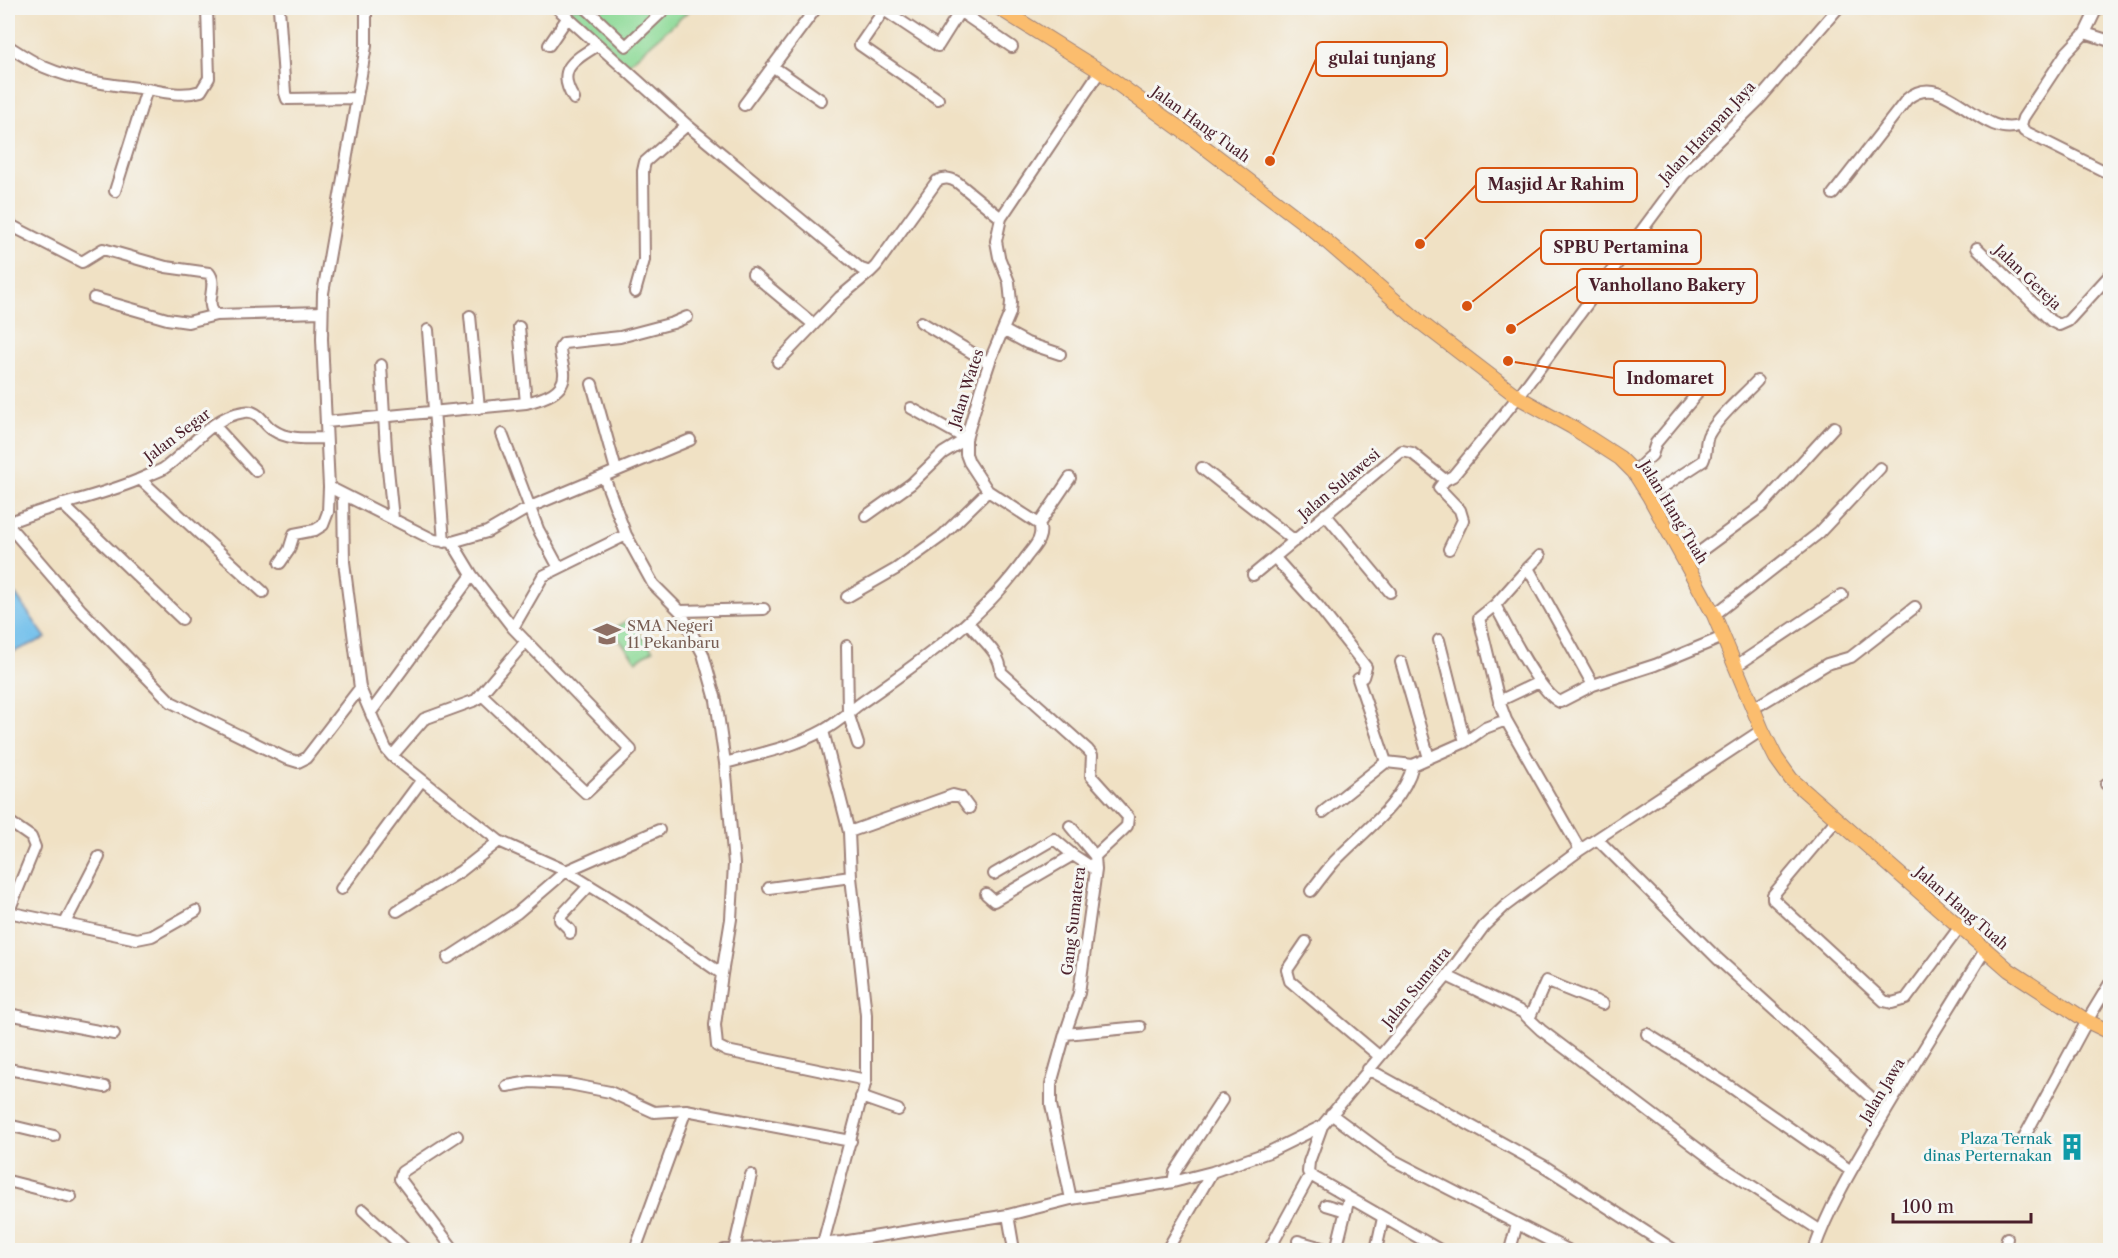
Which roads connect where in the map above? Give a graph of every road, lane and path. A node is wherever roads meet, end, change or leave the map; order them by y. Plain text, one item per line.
1 (207, 8) edge
2 (279, 8) edge
3 (366, 8) edge
4 (557, 8) edge
5 (586, 8) edge
6 (666, 8) edge
7 (816, 8) edge
8 (999, 8) edge
9 (1838, 8) edge
10 (2097, 8) edge
11 (957, 9) edge
12 (568, 17) junction
13 (2085, 33) junction
14 (2110, 41) edge
15 (549, 45) dead end
16 (598, 45) junction
17 (8, 46) edge
18 (1012, 47) dead end
19 (772, 66) junction
20 (1100, 71) junction
21 (147, 89) junction
22 (356, 98) junction
23 (574, 99) dead end
24 (938, 99) dead end
25 (821, 100) dead end
26 (744, 105) dead end
27 (687, 125) junction
28 (2021, 125) junction
29 (2110, 174) edge
30 (115, 191) dead end
31 (1833, 194) dead end
32 (1001, 218) junction
33 (8, 224) edge
34 (1977, 248) dead end
35 (870, 272) junction
36 (753, 274) dead end
37 (2110, 275) edge
38 (635, 292) dead end
39 (94, 298) dead end
40 (322, 312) junction
41 (216, 315) junction
42 (470, 316) dead end
43 (687, 316) dead end
44 (921, 322) dead end
45 (813, 324) junction
46 (519, 327) dead end
47 (428, 330) dead end
48 (1003, 330) junction
49 (1060, 354) dead end
50 (778, 362) dead end
51 (989, 363) junction
52 (381, 365) dead end
53 (1757, 381) dead end
54 (592, 384) dead end
55 (1696, 395) dead end
56 (1518, 397) junction
57 (526, 403) junction
58 (479, 408) junction
59 (911, 408) dead end
60 (433, 413) junction
61 (384, 418) junction
62 (326, 422) junction
63 (214, 424) junction
64 (1834, 427) dead end
65 (502, 434) dead end
66 (326, 438) junction
67 (966, 439) junction
68 (690, 440) dead end
69 (1202, 468) dead end
70 (1880, 468) dead end
71 (616, 470) junction
72 (256, 471) dead end
73 (1634, 472) junction
74 (604, 477) junction
75 (1070, 478) dead end
76 (140, 479) junction
77 (1445, 480) junction
78 (329, 487) junction
79 (988, 491) junction
80 (343, 495) junction
81 (1649, 496) junction
82 (62, 504) junction
83 (530, 507) junction
84 (1324, 514) junction
85 (866, 516) dead end
86 (393, 519) junction
87 (8, 524) edge
88 (1039, 524) junction
89 (626, 535) junction
90 (1295, 541) junction
91 (448, 542) junction
92 (1449, 549) dead end
93 (1540, 556) dead end
94 (1275, 558) junction
95 (1686, 562) junction
96 (280, 563) dead end
97 (559, 568) junction
98 (1528, 568) junction
99 (472, 575) junction
100 (1253, 575) dead end
101 (263, 592) dead end
102 (1390, 592) dead end
103 (1842, 595) dead end
104 (847, 597) dead end
105 (1495, 605) junction
106 (1915, 607) dead end
107 (764, 609) dead end
108 (680, 611) junction
109 (1714, 615) junction
110 (182, 619) dead end
111 (968, 622) junction
112 (513, 628) junction
113 (1723, 637) junction
114 (1439, 640) dead end
115 (526, 641) junction
116 (847, 646) dead end
117 (1401, 662) dead end
118 (1736, 666) junction
119 (1539, 682) junction
120 (1593, 686) junction
121 (360, 688) junction
122 (481, 694) junction
123 (1499, 701) junction
124 (1754, 708) junction
125 (370, 712) junction
126 (848, 713) junction
127 (1506, 720) junction
128 (1762, 730) junction
129 (823, 731) junction
130 (1465, 742) junction
131 (858, 744) dead end
132 (392, 756) junction
133 (1429, 758) junction
134 (1386, 762) junction
135 (725, 763) junction
136 (1413, 765) junction
137 (421, 781) junction
138 (969, 808) dead end
139 (1323, 812) dead end
140 (1837, 819) junction
141 (8, 822) edge
142 (1070, 826) dead end
143 (659, 830) dead end
144 (849, 832) junction
145 (1597, 839) junction
146 (498, 842) junction
147 (1580, 850) junction
148 (1073, 855) junction
149 (1095, 856) junction
150 (99, 857) dead end
151 (1096, 870) junction
152 (566, 871) junction
153 (994, 874) dead end
154 (851, 877) junction
155 (590, 886) junction
156 (768, 888) dead end
157 (341, 890) dead end
158 (1311, 891) dead end
159 (986, 894) dead end
160 (196, 911) dead end
161 (397, 911) dead end
162 (8, 912) edge
163 (66, 923) junction
164 (1959, 928) junction
165 (570, 933) dead end
166 (1306, 942) dead end
167 (1985, 950) junction
168 (448, 958) dead end
169 (722, 974) junction
170 (1447, 976) junction
171 (2110, 983) edge
172 (1603, 1004) dead end
173 (8, 1014) edge
174 (1529, 1020) junction
175 (2087, 1021) junction
176 (1140, 1027) dead end
177 (2110, 1032) edge
178 (114, 1034) dead end
179 (1065, 1034) junction
180 (1647, 1034) dead end
181 (1379, 1056) junction
182 (8, 1069) edge
183 (1368, 1069) junction
184 (866, 1080) junction
185 (507, 1086) dead end
186 (105, 1087) dead end
187 (861, 1097) junction
188 (1222, 1100) dead end
189 (686, 1110) junction
190 (898, 1110) dead end
191 (1886, 1111) junction
192 (1331, 1114) junction
193 (8, 1125) edge
194 (1322, 1126) junction
195 (54, 1136) dead end
196 (457, 1136) dead end
197 (851, 1141) junction
198 (2022, 1141) dead end
199 (1851, 1171) junction
200 (1212, 1172) junction
201 (751, 1174) dead end
202 (1310, 1175) junction
203 (8, 1181) edge
204 (1173, 1182) junction
205 (71, 1197) dead end
206 (1349, 1198) junction
207 (1071, 1199) junction
208 (1326, 1206) dead end
209 (363, 1210) dead end
210 (1346, 1211) junction
211 (1008, 1215) junction
212 (1383, 1218) junction
213 (1517, 1224) junction
214 (1821, 1231) junction
215 (2007, 1238) dead end
216 (1298, 1241) dead end
217 (823, 1243) junction
218 (841, 1246) edge
219 (1422, 1246) edge
220 (771, 1249) edge
221 (734, 1250) edge
222 (406, 1251) edge
223 (454, 1251) edge
224 (635, 1251) edge
225 (724, 1251) edge
226 (1014, 1251) edge
227 (1167, 1251) edge
228 (1269, 1251) edge
229 (1329, 1251) edge
230 (1336, 1251) edge
231 (1376, 1251) edge
232 (1440, 1251) edge
233 (1510, 1251) edge
234 (1568, 1251) edge
235 (1674, 1251) edge
236 (1814, 1251) edge
237 (2006, 1251) edge

1 - 21 street
2 - 22 street
3 - 22 street
4 - 12 street
5 - 6 street
7 - 19 street
8 - 20 main road, Jalan Hang Tuah
9 - 56 street, Jalan Harapan Jaya
10 - 13 street
11 - 18 street
11 - 24 street
12 - 15 street
12 - 16 street
13 - 14 street
13 - 28 street
16 - 23 street
16 - 27 street
17 - 21 street
19 - 25 street
19 - 26 street
20 - 32 street, Jalan Wates
20 - 56 main road, Jalan Hang Tuah
21 - 30 street
22 - 40 street
27 - 35 street
27 - 38 street
28 - 29 street
28 - 31 street
32 - 35 street
32 - 48 street, Jalan Wates
33 - 41 street
34 - 37 street, Jalan Gereja
35 - 45 street
36 - 45 street
39 - 41 street
40 - 41 street
40 - 62 street
42 - 58 street
43 - 57 street
44 - 51 street
45 - 50 street
46 - 57 street
47 - 60 street
48 - 49 street
48 - 51 street, Jalan Wates
51 - 67 street, Jalan Wates
52 - 61 street
53 - 81 street
54 - 71 street
55 - 73 street
56 - 73 main road, Jalan Hang Tuah
56 - 77 street
57 - 58 street
58 - 60 street
59 - 67 street
60 - 61 street
60 - 91 street
61 - 62 street
61 - 86 street
62 - 66 street
63 - 66 street, Jalan Segar
63 - 72 street
63 - 76 street, Jalan Segar
64 - 95 street
65 - 83 street
66 - 78 street
67 - 79 street, Jalan Wates
67 - 85 street
68 - 71 street
69 - 90 street
70 - 109 street
71 - 74 street
73 - 81 main road, Jalan Hang Tuah
74 - 83 street
74 - 89 street
75 - 88 street
76 - 82 street, Jalan Segar
76 - 101 street
77 - 84 street, Jalan Sulawesi
77 - 92 street
78 - 80 street
78 - 96 street
79 - 88 street, Jalan Wates
79 - 104 street
80 - 86 street
80 - 121 street
81 - 95 main road, Jalan Hang Tuah
82 - 87 street, Jalan Segar
82 - 110 street
83 - 91 street
83 - 97 street
84 - 90 street, Jalan Sulawesi
84 - 102 street
86 - 91 street
87 - 121 street
88 - 111 street
89 - 97 street
89 - 108 street
90 - 94 street, Jalan Sulawesi
91 - 99 street
93 - 98 street
94 - 100 street, Jalan Sulawesi
94 - 134 street
95 - 109 main road, Jalan Hang Tuah
97 - 112 street
98 - 105 street
98 - 120 street
99 - 112 street
99 - 125 street
103 - 118 street
105 - 119 street
105 - 123 street
106 - 124 street
107 - 108 street
108 - 135 street
109 - 113 main road, Jalan Hang Tuah
111 - 126 street
111 - 149 street, Gang Sumatera
112 - 115 street
113 - 118 main road, Jalan Hang Tuah
113 - 120 street
114 - 130 street
115 - 122 street
115 - 122 street
116 - 126 street
117 - 133 street
118 - 124 main road, Jalan Hang Tuah
119 - 120 street
119 - 123 street
121 - 125 street
122 - 132 street
123 - 127 street
124 - 128 main road, Jalan Hang Tuah
125 - 132 street
126 - 129 street
126 - 131 street
127 - 130 street
127 - 147 street
128 - 140 main road, Jalan Hang Tuah
128 - 145 street, Jalan Sumatra
129 - 135 street
129 - 144 street
130 - 133 street
132 - 137 street
133 - 136 street
134 - 136 street
134 - 139 street
135 - 169 street
136 - 158 street
137 - 146 street
137 - 157 street
138 - 144 street
140 - 164 main road, Jalan Hang Tuah
140 - 164 street
141 - 162 street
142 - 149 street
143 - 152 street
144 - 154 street
145 - 147 street, Jalan Sumatra
145 - 191 street
146 - 152 street
146 - 161 street
147 - 170 street, Jalan Sumatra
148 - 151 street
148 - 153 street
148 - 159 street
149 - 151 street, Gang Sumatera
150 - 163 street
151 - 179 street, Gang Sumatera
152 - 155 street
152 - 168 street
154 - 156 street
154 - 184 street
155 - 165 street
155 - 169 street
160 - 163 street
162 - 163 street
164 - 167 main road, Jalan Hang Tuah
166 - 181 street
167 - 175 main road, Jalan Hang Tuah
167 - 191 street, Jalan Jawa
169 - 184 street
170 - 174 street
170 - 181 street, Jalan Sumatra
171 - 175 street
172 - 174 street
173 - 178 street
174 - 214 street
175 - 177 main road, Jalan Hang Tuah
175 - 198 street
176 - 179 street
179 - 207 street, Gang Sumatera
180 - 199 street
181 - 183 street, Jalan Sumatra
182 - 186 street
183 - 192 street, Jalan Sumatra
183 - 235 street
184 - 187 street
185 - 189 street
187 - 190 street
187 - 197 street
188 - 204 street
189 - 197 street
189 - 224 street
191 - 199 street, Jalan Jawa
192 - 194 street, Jalan Sumatra
192 - 213 street
193 - 195 street
194 - 200 street, Jalan Sumatra
194 - 202 street
196 - 223 street
197 - 217 street
199 - 214 street, Jalan Jawa
200 - 204 street, Jalan Sumatra
200 - 227 street
201 - 221 street
202 - 206 street
202 - 228 street
203 - 205 street
204 - 207 street, Jalan Sumatra
206 - 210 street
206 - 212 street
207 - 211 street, Jalan Sumatra
208 - 210 street
209 - 222 street
210 - 230 street
211 - 218 street, Jalan Sumatra
211 - 226 street
212 - 219 street
212 - 231 street
213 - 233 street
213 - 234 street
214 - 236 street, Jalan Jawa
215 - 237 street
216 - 229 street
217 - 218 street, Jalan Sumatra
217 - 220 street, Jalan Sumatra
219 - 232 street
220 - 221 street, Jalan Sumatra
221 - 225 street, Jalan Sumatra

